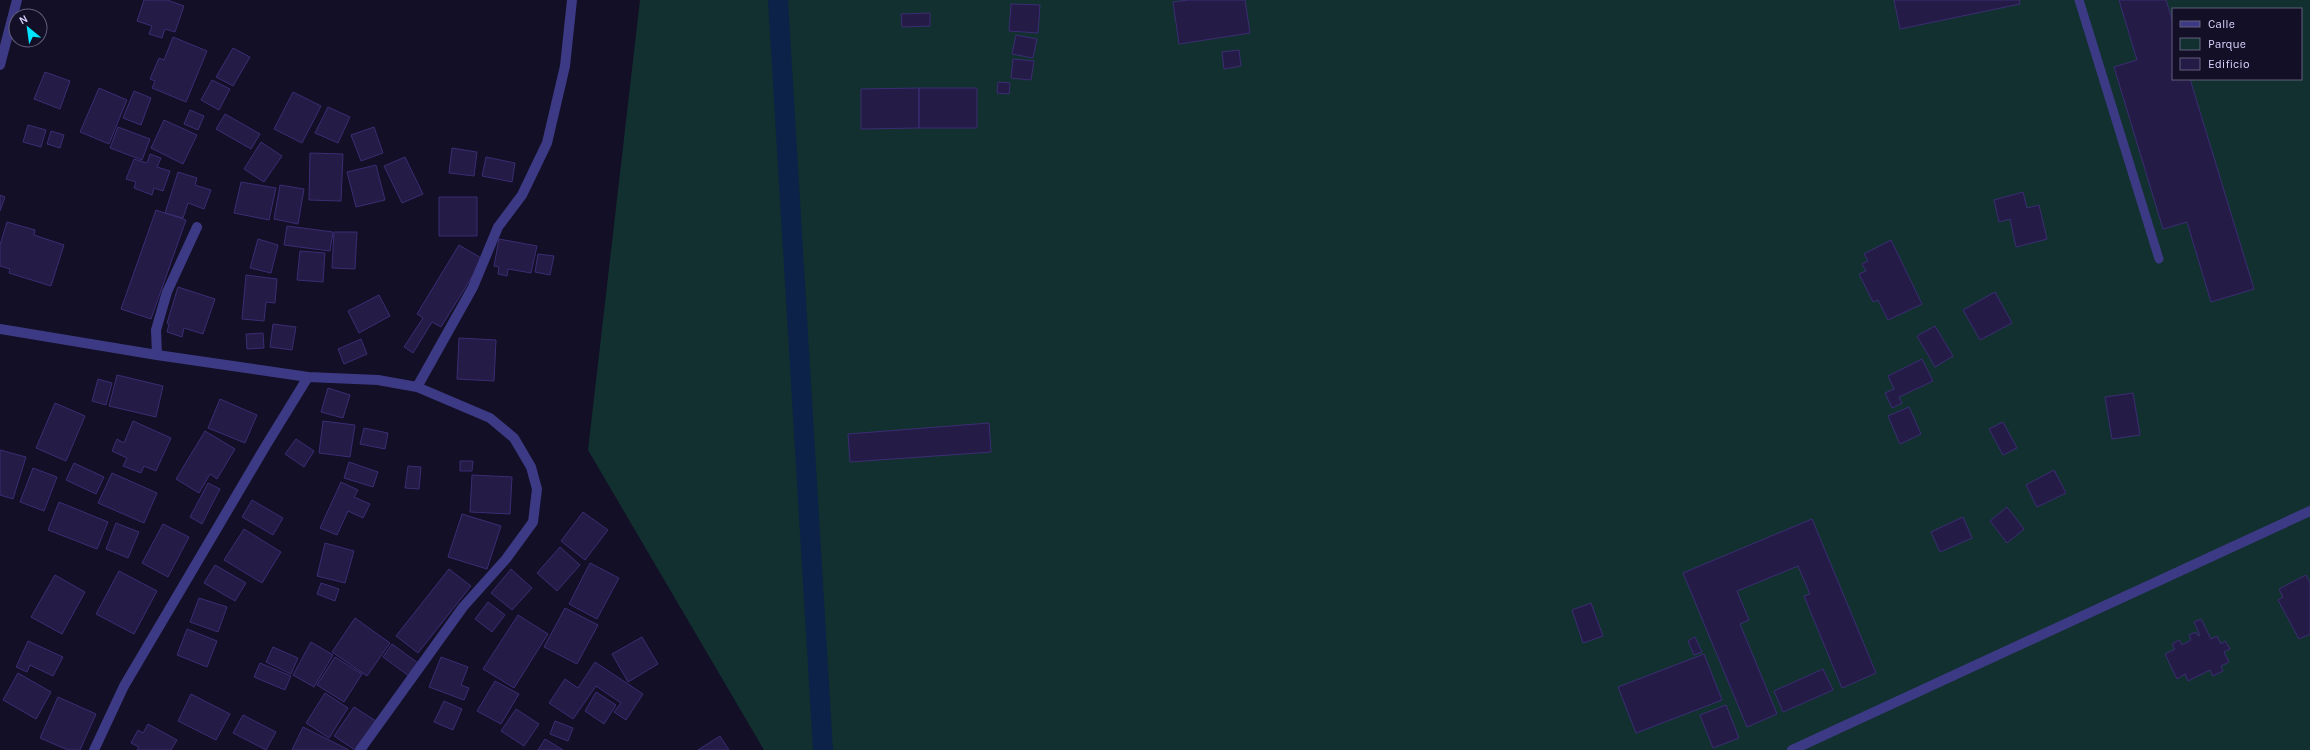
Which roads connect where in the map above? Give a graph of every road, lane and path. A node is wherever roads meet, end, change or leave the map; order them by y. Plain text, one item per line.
1 (17, 0) edge
2 (572, 0) edge
3 (2079, 0) edge
4 (0, 65) edge
5 (197, 226) dead end
6 (2159, 259) dead end
7 (0, 329) edge
8 (157, 355) junction
9 (308, 377) junction
10 (417, 387) junction
11 (2310, 511) edge
12 (94, 750) edge
13 (360, 750) edge
14 (1792, 750) edge

1 - 4 street
2 - 10 street
3 - 6 lane
5 - 8 street
7 - 8 street
8 - 9 street
9 - 10 street
9 - 12 street
10 - 13 street
11 - 14 street

